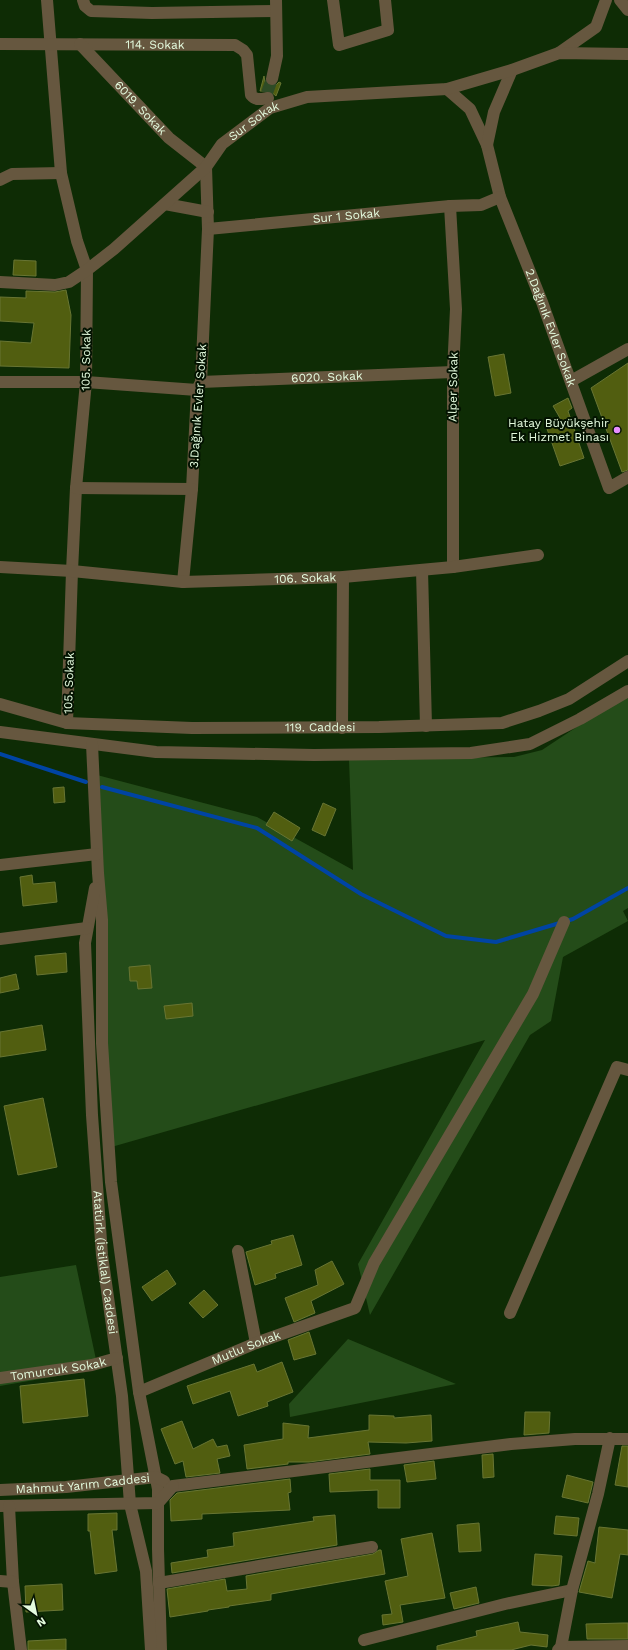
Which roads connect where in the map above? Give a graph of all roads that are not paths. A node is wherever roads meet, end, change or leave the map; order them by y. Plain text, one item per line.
1 (47, 0) edge
2 (83, 0) edge
3 (333, 0) edge
4 (385, 0) edge
5 (606, 0) edge
6 (620, 0) edge
7 (276, 5) edge
8 (240, 6) edge
9 (628, 10) edge
10 (0, 44) edge
11 (50, 44) junction
12 (80, 44) junction
13 (559, 53) junction
14 (628, 54) edge
15 (512, 70) junction
16 (272, 79) tunnel mouth
17 (447, 89) junction
18 (268, 100) junction
19 (487, 145) junction
20 (206, 167) junction
21 (61, 173) junction
22 (0, 180) edge
23 (500, 197) junction
24 (165, 204) junction
25 (450, 206) junction
26 (208, 212) junction
27 (208, 229) junction
28 (87, 270) junction
29 (0, 282) edge
30 (628, 348) edge
31 (453, 372) junction
32 (570, 381) junction
33 (0, 382) edge
34 (86, 382) junction
35 (199, 386) junction
36 (628, 476) edge
37 (76, 488) junction
38 (192, 489) junction
39 (538, 555) dead end
40 (0, 567) edge
41 (453, 567) junction
42 (422, 570) junction
43 (72, 571) junction
44 (343, 577) junction
45 (183, 582) junction
46 (628, 661) edge
47 (628, 691) edge
48 (0, 704) edge
49 (67, 723) junction
50 (426, 726) junction
51 (342, 728) junction
52 (0, 732) edge
53 (92, 744) junction
54 (97, 854) junction
55 (0, 865) edge
56 (98, 873) junction
57 (564, 922) dead end
58 (87, 928) junction
59 (0, 939) edge
60 (628, 1070) edge
61 (238, 1251) dead end
62 (510, 1313) dead end
63 (256, 1343) junction
64 (117, 1358) junction
65 (0, 1378) edge
66 (139, 1392) junction
67 (610, 1438) junction
68 (628, 1439) edge
69 (156, 1477) junction
70 (128, 1480) junction
71 (174, 1486) junction
72 (0, 1490) edge
73 (158, 1503) junction
74 (130, 1504) junction
75 (4, 1506) edge
76 (372, 1547) dead end
77 (0, 1580) edge
78 (13, 1582) junction
79 (159, 1583) junction
80 (572, 1590) junction
81 (364, 1640) dead end
82 (628, 1646) edge
83 (559, 1649) edge
84 (21, 1650) edge
85 (151, 1650) edge
86 (161, 1650) edge

1 - 11 street, 105. Sokak
2 - 8 street
3 - 4 street
5 - 13 street, Sur Sokak
6 - 9 street
7 - 8 street
7 - 16 street
10 - 11 street, 114. Sokak
11 - 12 street, 114. Sokak
11 - 21 street, 105. Sokak
12 - 18 street, 114. Sokak
12 - 20 street, 6019. Sokak
13 - 14 street, Sur Sokak
13 - 15 street, Sur Sokak
15 - 17 street, Sur Sokak
15 - 19 street, 2.Dağınık Evler Sokak
17 - 18 street, Sur Sokak
17 - 19 street, 2.Dağınık Evler Sokak
18 - 20 street, Sur Sokak
19 - 23 street, 2.Dağınık Evler Sokak
20 - 24 street, Sur Sokak
20 - 26 street
21 - 22 street
21 - 28 street, 105. Sokak
23 - 25 street, Sur 1 Sokak
23 - 32 street, 2.Dağınık Evler Sokak
24 - 26 street
24 - 28 street, Sur Sokak
25 - 27 street, Sur 1 Sokak
25 - 31 street, Alper Sokak
26 - 27 street
27 - 35 street, 3.Dağınık Evler Sokak
28 - 29 street, Sur Sokak
28 - 34 street, 105. Sokak
30 - 32 street
31 - 35 street, 6020. Sokak
31 - 41 street, Alper Sokak
32 - 36 street, 2.Dağınık Evler Sokak
33 - 34 street, 6020. Sokak
34 - 35 street, 6020. Sokak
34 - 37 street, 105. Sokak
35 - 38 street, 3.Dağınık Evler Sokak
37 - 38 street
37 - 43 street, 105. Sokak
38 - 45 street, 3.Dağınık Evler Sokak
39 - 41 street, 106. Sokak
40 - 43 street, 106. Sokak
41 - 42 street, 106. Sokak
42 - 44 street, 106. Sokak
42 - 50 street
43 - 45 street, 106. Sokak
43 - 49 street, 105. Sokak
44 - 45 street, 106. Sokak
44 - 51 street
46 - 50 street, 119. Caddesi
47 - 53 street
48 - 49 street, 119. Caddesi
49 - 51 street, 119. Caddesi
50 - 51 street, 119. Caddesi
52 - 53 street
53 - 54 street, Atatürk (İstiklal) Caddesi
54 - 55 street
54 - 56 street, Atatürk (İstiklal) Caddesi
56 - 58 street, Atatürk (İstiklal) Caddesi
56 - 66 street, Atatürk (İstiklal) Caddesi
57 - 63 street, Mutlu Sokak
58 - 59 street
58 - 64 street, Atatürk (İstiklal) Caddesi
60 - 62 street
61 - 63 street
63 - 66 street, Mutlu Sokak
64 - 65 street, Tomurcuk Sokak
64 - 70 street, Atatürk (İstiklal) Caddesi
66 - 69 street, Atatürk (İstiklal) Caddesi
67 - 68 street
67 - 71 street
67 - 80 street
69 - 70 street, Mahmut Yarım Caddesi
69 - 71 street, Mahmut Yarım Caddesi
69 - 73 street, Atatürk (İstiklal) Caddesi
70 - 72 street, Mahmut Yarım Caddesi
70 - 74 street, Atatürk (İstiklal) Caddesi
71 - 73 street
73 - 74 street, Mahmut Yarım Caddesi
73 - 79 street, Atatürk (İstiklal) Caddesi
74 - 75 street, Mahmut Yarım Caddesi
74 - 85 street, Atatürk (İstiklal) Caddesi
75 - 78 street
76 - 79 street
77 - 78 street
78 - 84 street
79 - 86 street, Atatürk (İstiklal) Caddesi
80 - 81 street
80 - 83 street
82 - 83 street

